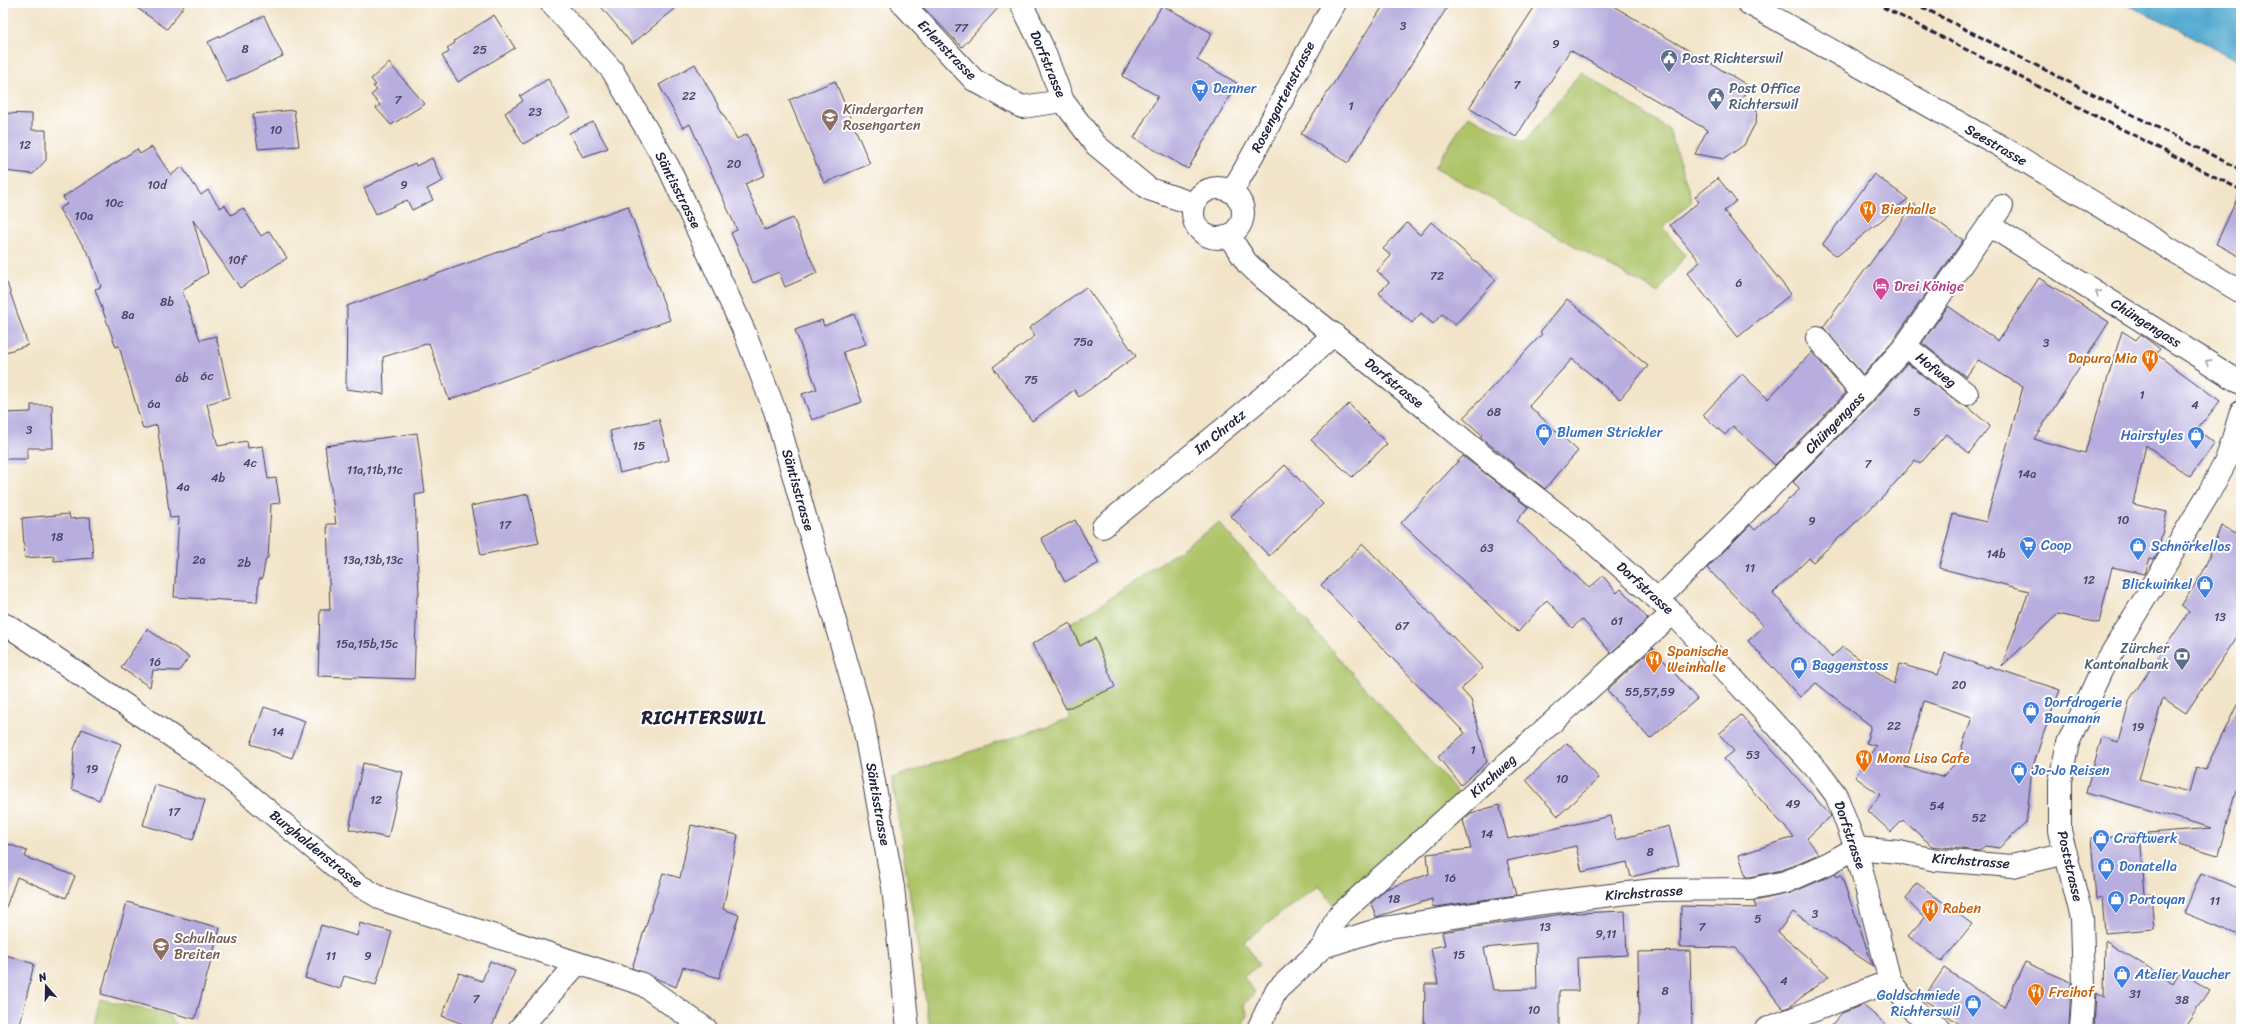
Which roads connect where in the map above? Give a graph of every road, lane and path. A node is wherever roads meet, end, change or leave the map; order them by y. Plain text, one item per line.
1 (551, 3) edge
2 (902, 3) edge
3 (1021, 3) edge
4 (1335, 3) edge
5 (1748, 3) edge
6 (1063, 101) junction
7 (1232, 191) junction
8 (1194, 204) junction
9 (2002, 206) dead end
10 (1989, 225) junction
11 (1229, 236) junction
12 (2241, 292) edge
13 (1334, 334) junction
14 (1817, 338) dead end
15 (1905, 346) junction
16 (2241, 383) edge
17 (1864, 394) junction
18 (1968, 394) dead end
19 (2241, 412) edge
20 (1103, 527) dead end
21 (1666, 607) junction
22 (3, 624) edge
23 (1856, 848) junction
24 (2066, 853) junction
25 (1323, 948) junction
26 (578, 963) junction
27 (1890, 981) junction
28 (1264, 1027) edge
29 (519, 1029) edge
30 (706, 1029) edge
31 (908, 1029) edge
32 (1766, 1029) edge
33 (1940, 1029) edge
34 (2081, 1029) edge

1 - 31 street, Säntisstrasse
2 - 6 street, Erlenstrasse
3 - 6 street, Dorfstrasse
4 - 7 street, Rosengartenstrasse
5 - 12 street, Seestrasse
6 - 8 street, Dorfstrasse
7 - 8 street
7 - 11 street
8 - 11 street
9 - 10 street, Chüngengass
10 - 15 street, Chüngengass
16 -> 10 street, Chüngengass
11 - 13 street, Dorfstrasse
13 - 20 street, Im Chratz
13 - 21 street, Dorfstrasse
14 - 17 street
15 - 17 street, Chüngengass
15 - 18 street, Hofweg
17 - 21 street, Chüngengass
19 - 24 street, Poststrasse
21 - 23 street, Dorfstrasse
21 - 25 street, Kirchweg
22 - 26 street, Burghaldenstrasse
23 - 24 street, Kirchstrasse
23 - 25 street, Kirchstrasse
23 - 27 street, Dorfstrasse
24 - 34 street, Poststrasse
25 - 28 street, Kirchstrasse
26 - 29 street
26 - 30 street, Burghaldenstrasse
27 - 32 street
27 - 33 street, Dorfstrasse

